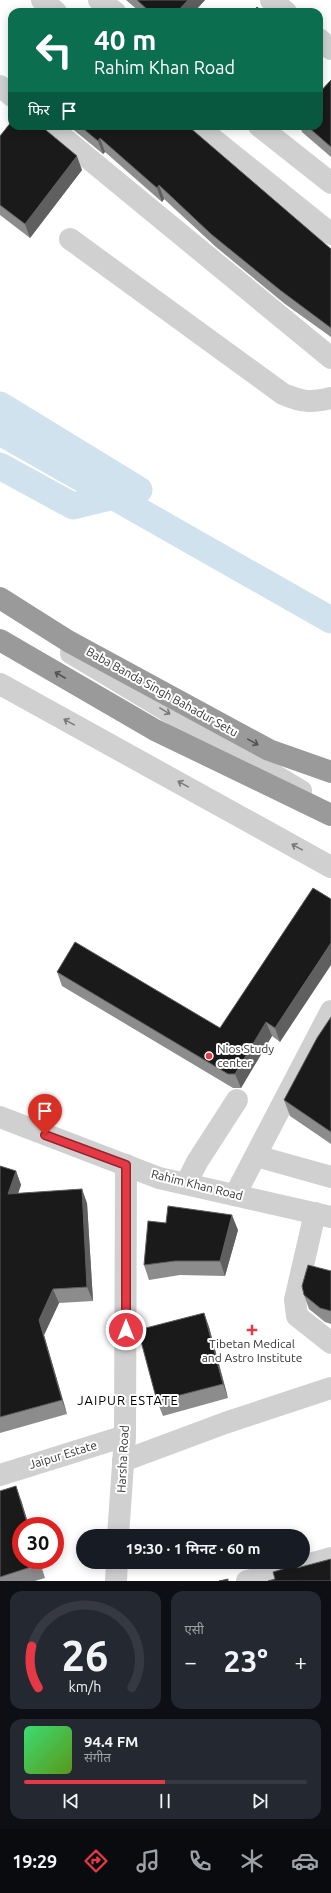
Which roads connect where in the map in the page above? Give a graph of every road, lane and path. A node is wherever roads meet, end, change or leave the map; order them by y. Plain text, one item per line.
1 (42, 0) edge
2 (99, 0) edge
3 (272, 0) edge
4 (51, 8) edge
5 (110, 8) edge
6 (281, 8) edge
7 (323, 42) edge
8 (331, 49) edge
9 (54, 130) edge
10 (202, 130) edge
11 (264, 130) edge
12 (331, 183) edge
13 (331, 234) edge
14 (70, 239) dead end
15 (331, 358) edge
16 (331, 398) edge
17 (0, 598) edge
18 (0, 610) edge
19 (0, 640) edge
20 (0, 684) edge
21 (331, 772) edge
22 (331, 808) edge
23 (331, 815) edge
24 (331, 867) edge
25 (331, 1011) edge
26 (237, 1100) dead end
27 (0, 1117) edge
28 (256, 1156) junction
29 (126, 1165) junction
30 (331, 1177) edge
31 (186, 1184) junction
32 (235, 1195) junction
33 (323, 1215) edge
34 (331, 1343) edge
35 (331, 1388) edge
36 (125, 1436) junction
37 (123, 1461) junction
38 (0, 1474) edge
39 (118, 1529) edge
40 (331, 1558) edge
41 (117, 1569) edge
42 (116, 1581) edge
43 (247, 1581) edge

1 - 4 street
2 - 5 street
3 - 6 street
7 - 8 street
9 - 15 street
10 - 13 street
11 - 12 street
14 - 16 street
17 -> 21 highway, Baba Banda Singh Bahadur Setu
18 -> 22 street
23 -> 19 highway
24 -> 20 street
25 - 28 street
26 - 31 street
27 - 29 street, Rahim Khan Road
28 - 30 street
28 - 32 street
29 - 31 street, Rahim Khan Road
29 - 36 street, Harsha Road
31 - 32 street, Rahim Khan Road
32 - 33 street, Rahim Khan Road
33 - 34 street
35 - 37 street
36 - 37 street, Harsha Road
36 - 38 street, Jaipur Estate
37 - 39 street, Harsha Road
40 - 43 street
41 - 42 street

